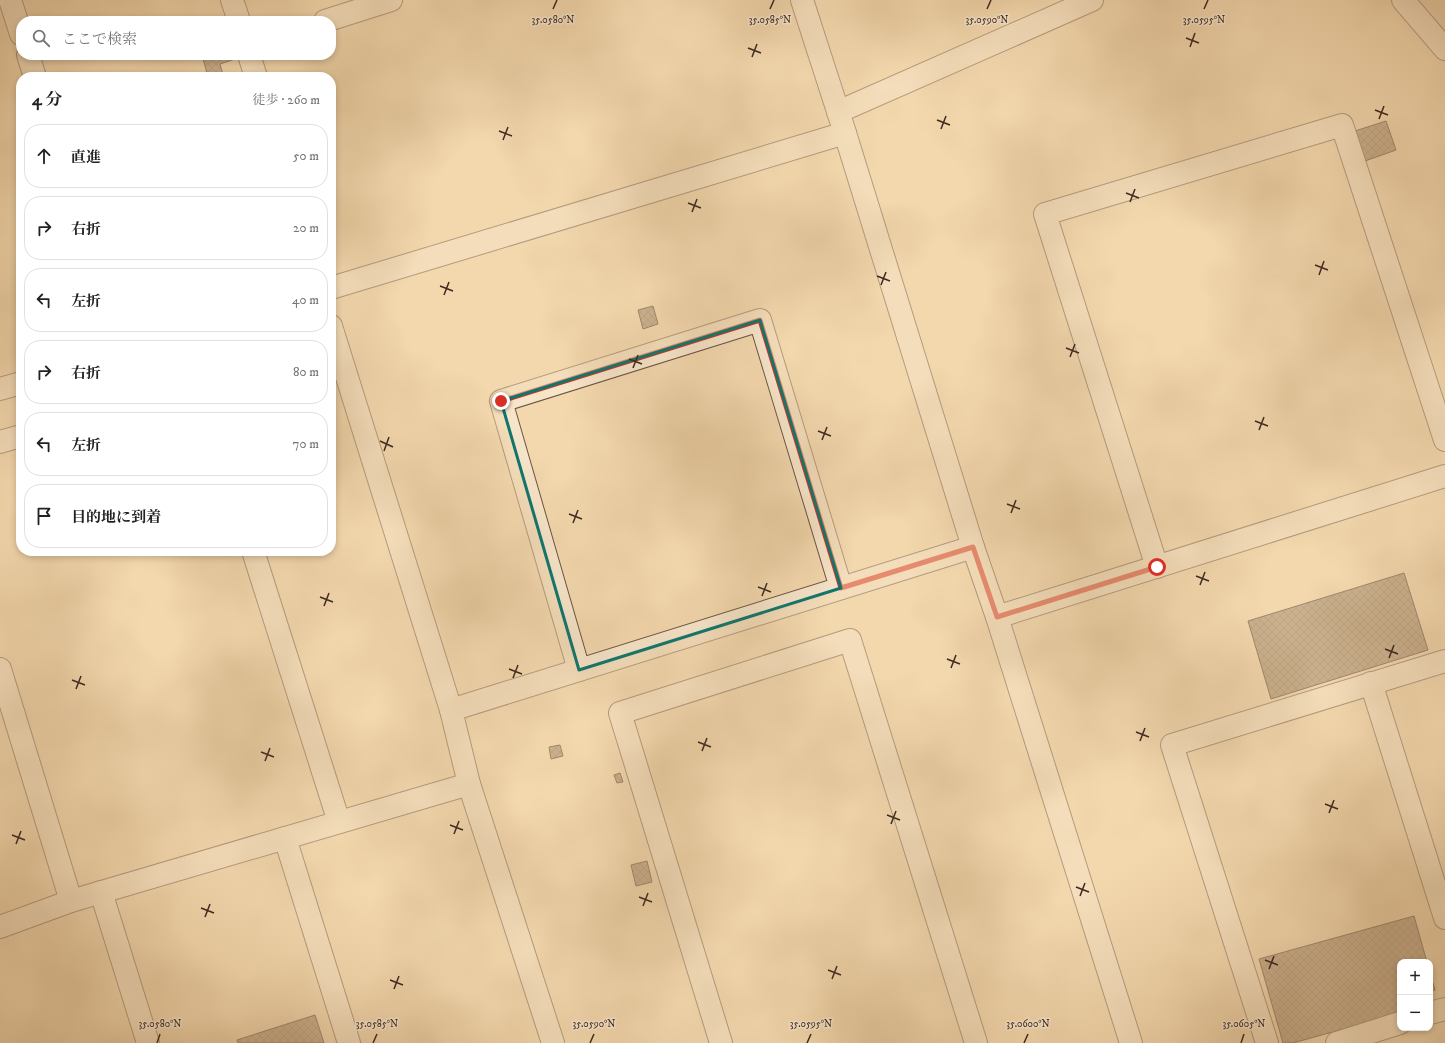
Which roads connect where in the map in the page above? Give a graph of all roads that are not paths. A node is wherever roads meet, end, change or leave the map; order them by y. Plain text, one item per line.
1 (10, 0) edge
2 (232, 0) edge
3 (390, 0) edge
4 (802, 0) edge
5 (1092, 0) edge
6 (1403, 0) edge
7 (237, 16) edge
8 (336, 17) edge
9 (16, 19) edge
10 (1445, 49) edge
11 (30, 60) edge
12 (251, 60) edge
13 (33, 72) edge
14 (254, 72) edge
15 (838, 112) junction
16 (845, 133) junction
17 (336, 286) edge
18 (336, 342) edge
19 (16, 384) edge
20 (0, 389) edge
21 (16, 437) edge
22 (1445, 440) edge
23 (0, 442) edge
24 (1445, 476) edge
25 (973, 547) junction
26 (255, 556) edge
27 (1157, 567) junction
28 (841, 588) junction
29 (997, 617) junction
30 (1445, 660) edge
31 (0, 669) edge
32 (579, 670) junction
33 (1371, 683) junction
34 (451, 710) junction
35 (469, 784) junction
36 (339, 822) junction
37 (285, 838) junction
38 (101, 892) junction
39 (71, 901) junction
40 (1445, 918) edge
41 (0, 927) edge
42 (1445, 1009) edge
43 (1433, 1013) edge
44 (1397, 1024) edge
45 (148, 1043) edge
46 (349, 1043) edge
47 (554, 1043) edge
48 (721, 1043) edge
49 (976, 1043) edge
50 (1131, 1043) edge
51 (1267, 1043) edge
52 (1337, 1043) edge

1 - 9 street
2 - 7 street
3 - 8 street
4 - 15 street
5 - 15 street
6 - 10 street
11 - 13 street
12 - 14 street
15 - 16 street
16 - 17 street
16 - 25 street
18 - 34 street
19 - 20 street
21 - 23 street
22 - 27 street
24 - 27 street
25 - 28 street
25 - 29 street
26 - 36 street
27 - 29 street
28 - 32 street
28 - 32 street
29 - 50 street
30 - 33 street
31 - 39 street
32 - 34 street
33 - 40 street
33 - 51 street
34 - 35 street
35 - 36 street
35 - 47 street
36 - 37 street
37 - 38 street
37 - 46 street
38 - 39 street
38 - 45 street
39 - 41 street
42 - 43 street
44 - 52 street
48 - 49 street

